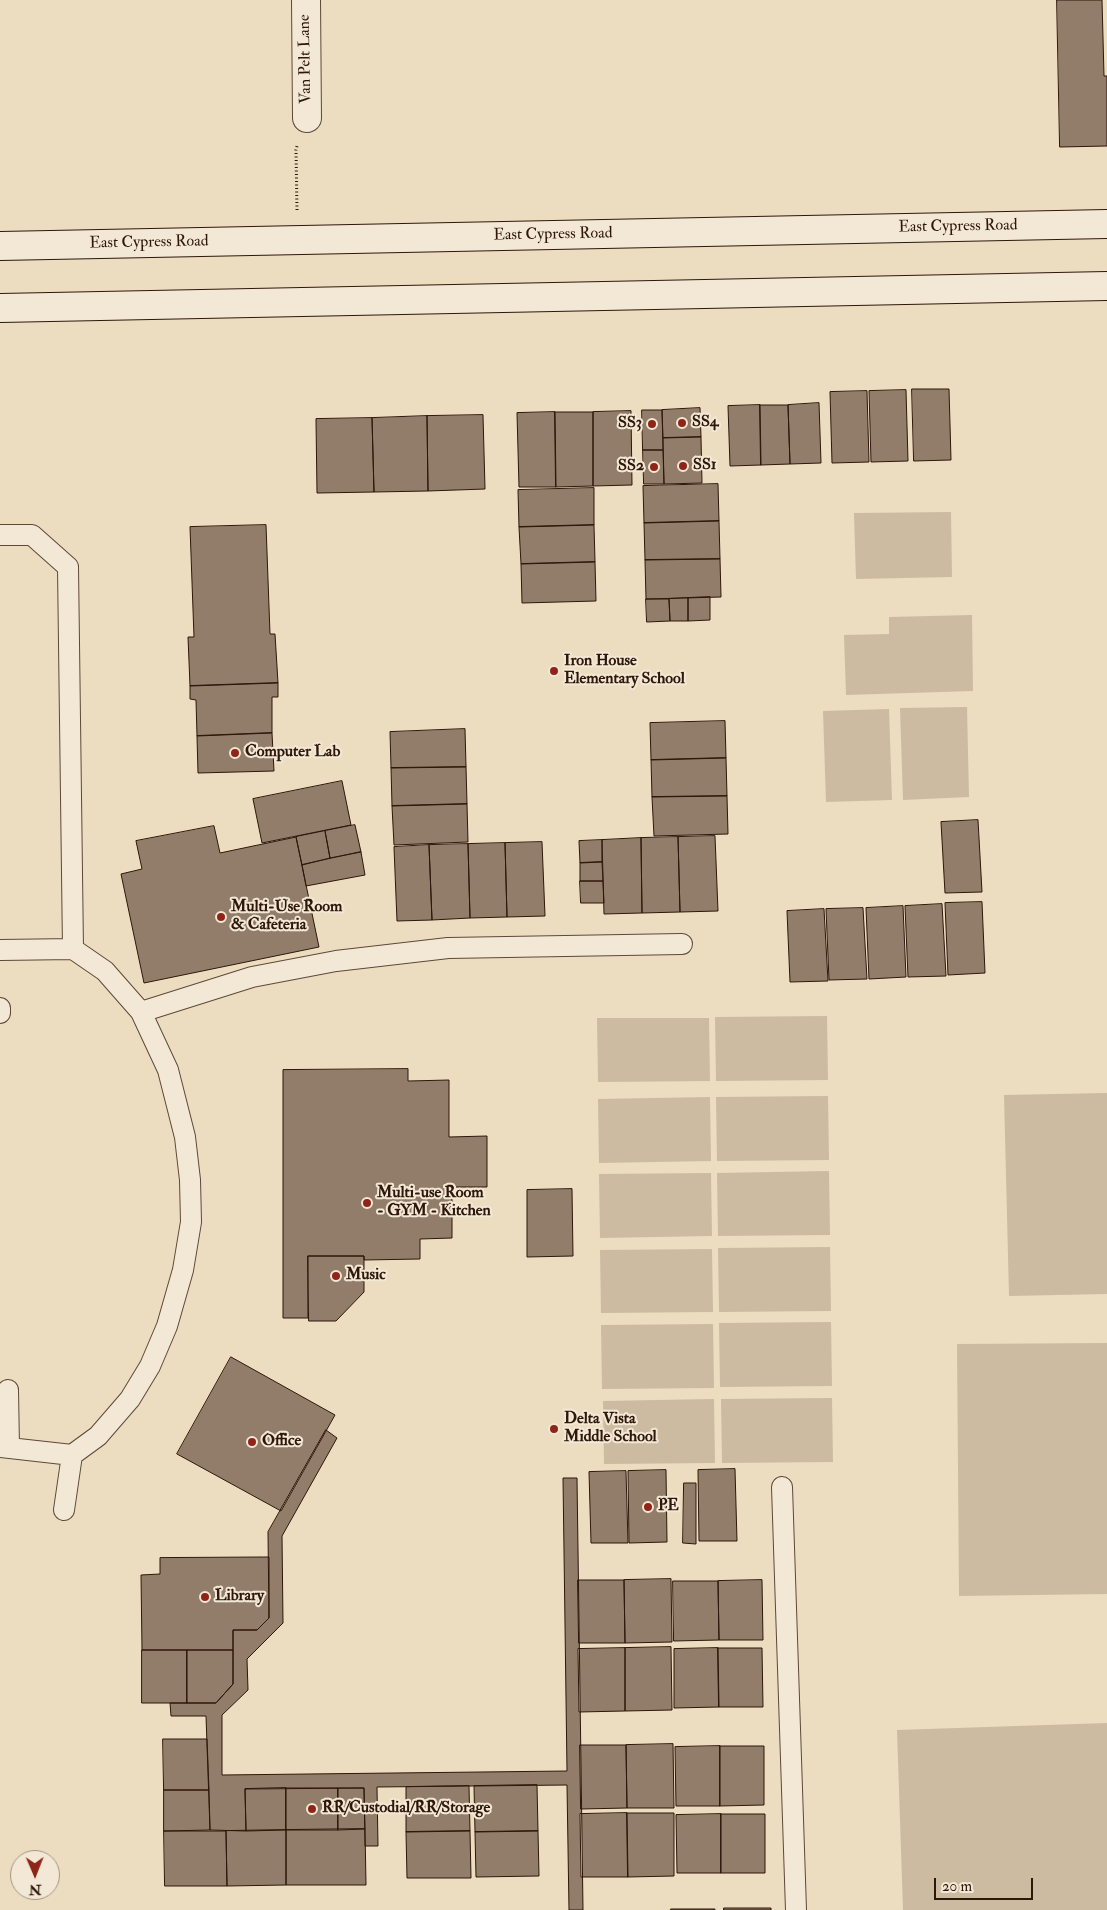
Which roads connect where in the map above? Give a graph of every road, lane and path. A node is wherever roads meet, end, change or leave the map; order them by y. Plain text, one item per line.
1 (306, 0) edge
2 (307, 118) joint
3 (1107, 224) edge
4 (298, 240) junction
5 (0, 246) edge
6 (1107, 286) edge
7 (0, 308) edge
8 (0, 535) edge
9 (682, 944) dead end
10 (73, 949) junction
11 (0, 950) edge
12 (0, 1008) edge
13 (141, 1012) junction
14 (0, 1013) edge
15 (8, 1390) dead end
16 (4, 1447) edge
17 (72, 1455) junction
18 (782, 1487) dead end
19 (64, 1510) dead end
20 (796, 1910) edge

1 - 2 street, Van Pelt Lane
2 - 4 path
3 - 4 street, East Cypress Road
4 - 5 street, East Cypress Road
6 - 7 street
8 - 10 lane
9 - 13 lane
10 - 11 lane
10 - 13 lane
12 - 14 lane
13 - 17 lane
15 - 16 lane
16 - 17 lane
17 - 19 lane
18 - 20 lane

